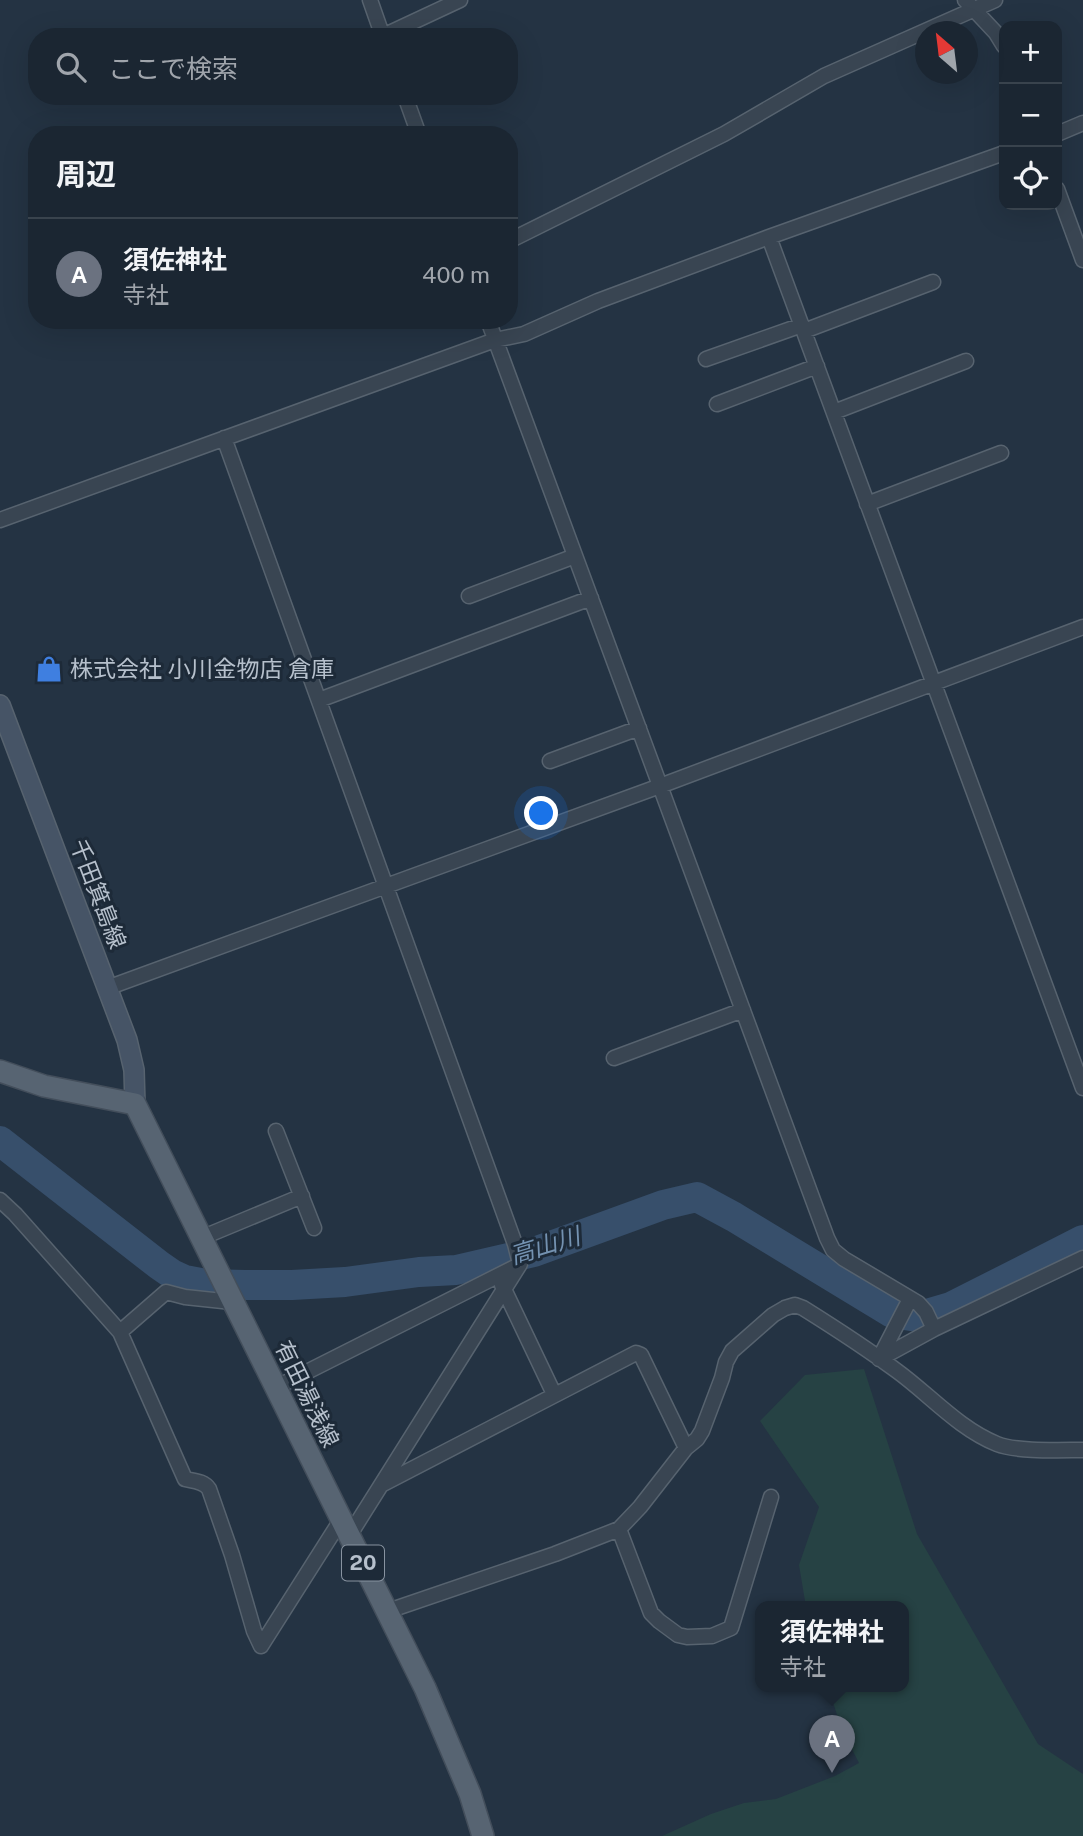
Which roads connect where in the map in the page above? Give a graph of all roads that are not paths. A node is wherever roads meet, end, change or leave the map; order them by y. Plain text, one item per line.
1 (370, 0) edge
2 (460, 0) edge
3 (995, 0) edge
4 (969, 5) edge
5 (380, 28) edge
6 (400, 28) edge
7 (999, 38) edge
8 (408, 105) edge
9 (1083, 123) edge
10 (416, 126) edge
11 (1062, 132) edge
12 (999, 155) edge
13 (1062, 203) edge
14 (518, 237) edge
15 (769, 237) junction
16 (1083, 260) edge
17 (933, 282) dead end
18 (803, 328) junction
19 (491, 329) edge
20 (495, 340) junction
21 (706, 359) dead end
22 (967, 361) dead end
23 (817, 366) junction
24 (717, 404) dead end
25 (834, 412) junction
26 (224, 438) junction
27 (1001, 453) dead end
28 (867, 504) junction
29 (0, 520) edge
30 (575, 556) junction
31 (468, 596) dead end
32 (591, 598) junction
33 (1083, 627) edge
34 (933, 683) junction
35 (319, 700) junction
36 (0, 705) edge
37 (639, 728) junction
38 (550, 761) dead end
39 (660, 786) junction
40 (387, 886) junction
41 (107, 988) junction
42 (743, 1010) junction
43 (614, 1058) dead end
44 (0, 1071) edge
45 (1083, 1088) edge
46 (135, 1104) junction
47 (276, 1131) dead end
48 (302, 1196) junction
49 (0, 1199) edge
50 (314, 1228) dead end
51 (201, 1238) junction
52 (1083, 1258) edge
53 (501, 1283) junction
54 (231, 1299) junction
55 (909, 1299) junction
56 (934, 1329) junction
57 (120, 1332) junction
58 (879, 1359) junction
59 (275, 1388) junction
60 (554, 1394) junction
61 (686, 1448) junction
62 (1083, 1450) edge
63 (381, 1485) junction
64 (771, 1497) dead end
65 (345, 1528) junction
66 (618, 1529) junction
67 (388, 1611) junction
68 (483, 1836) edge

1 - 5 street
2 - 6 street
3 - 4 street
4 - 7 street
4 - 14 street
8 - 10 street
9 - 11 street
12 - 15 street
13 - 16 street
15 - 18 street
15 - 20 street
17 - 18 street
18 - 21 street
18 - 23 street
19 - 20 street
20 - 26 street
20 - 30 street
22 - 25 street
23 - 24 street
23 - 25 street
25 - 28 street
26 - 29 street
26 - 35 street
27 - 28 street
28 - 34 street
30 - 31 street
30 - 32 street
32 - 35 street
32 - 37 street
33 - 34 street
34 - 39 street
34 - 45 street
35 - 40 street
36 - 41 main road, 千田箕島線
37 - 38 street
37 - 39 street
39 - 40 street
39 - 42 street
40 - 41 street
40 - 53 street
41 - 46 main road, 千田箕島線
42 - 43 street
42 - 55 street
44 - 46 main road
46 - 51 main road, 有田湯浅線 / 20
47 - 48 street
48 - 50 street
48 - 51 street
49 - 57 street
51 - 54 main road, 有田湯浅線 / 20
52 - 56 street
53 - 59 street
53 - 60 street
53 - 63 street
54 - 57 street
54 - 59 main road, 有田湯浅線 / 20
55 - 56 street
55 - 58 street
56 - 58 street
57 - 65 street
58 - 61 street
58 - 62 street
59 - 65 main road, 有田湯浅線 / 20
60 - 61 street
60 - 63 street
61 - 66 street
63 - 65 street
64 - 66 street
65 - 67 main road, 有田湯浅線 / 20
66 - 67 street
67 - 68 main road, 有田湯浅線 / 20

